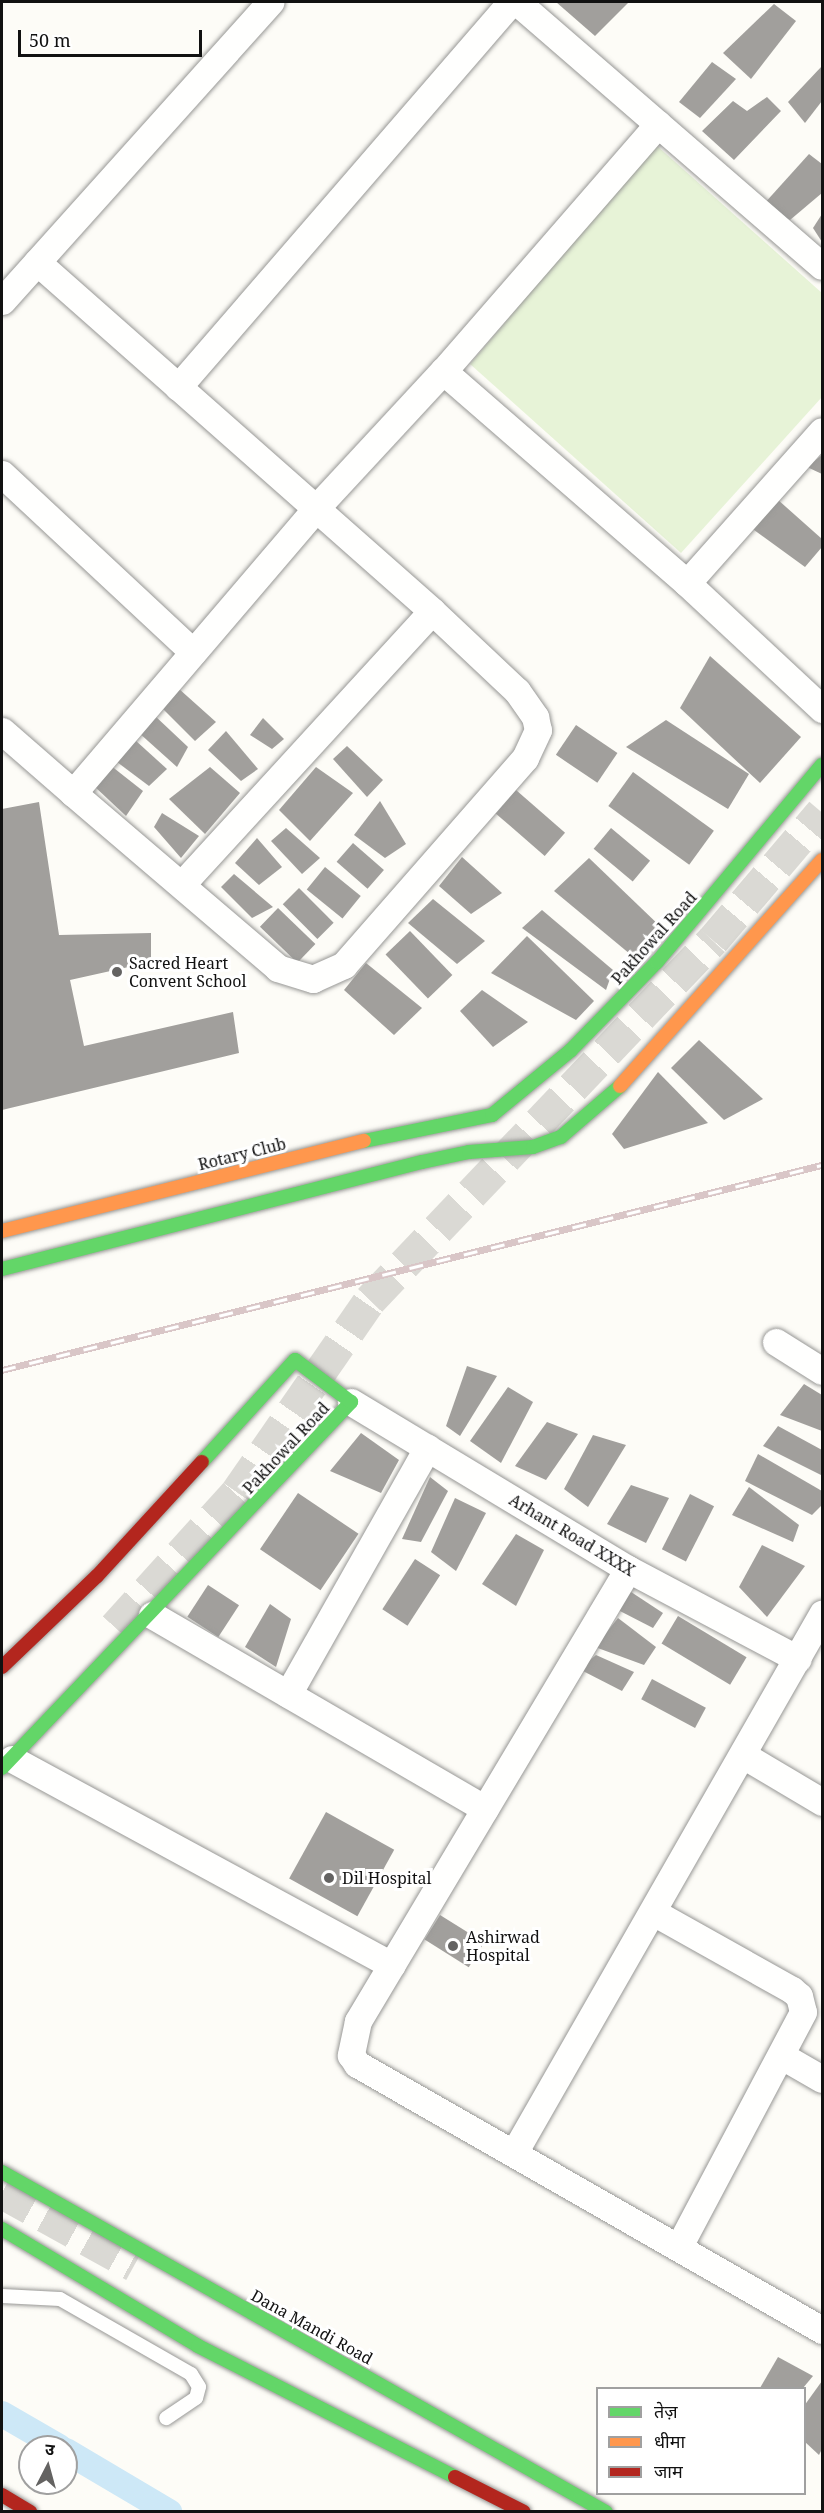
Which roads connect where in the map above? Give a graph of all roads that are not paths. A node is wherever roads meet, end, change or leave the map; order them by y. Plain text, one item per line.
1 (270, 2) edge
2 (511, 2) edge
3 (517, 2) edge
4 (657, 124) junction
5 (37, 262) junction
6 (822, 266) edge
7 (2, 301) edge
8 (443, 371) junction
9 (178, 387) junction
10 (822, 431) edge
11 (2, 474) edge
12 (317, 507) junction
13 (687, 583) junction
14 (432, 611) junction
15 (193, 652) junction
16 (822, 709) edge
17 (2, 731) edge
18 (822, 765) edge
19 (73, 793) junction
20 (822, 860) edge
21 (182, 884) junction
22 (492, 1115) joint
23 (418, 1128) junction
24 (422, 1162) junction
25 (2, 1232) edge
26 (2, 1269) edge
27 (776, 1342) dead end
28 (822, 1371) edge
29 (351, 1402) junction
30 (428, 1448) junction
31 (627, 1569) junction
32 (822, 1614) edge
33 (152, 1615) junction
34 (798, 1659) junction
35 (2, 1667) edge
36 (288, 1694) junction
37 (743, 1755) junction
38 (7, 1764) edge
39 (822, 1802) edge
40 (485, 1809) junction
41 (653, 1912) junction
42 (392, 1965) junction
43 (782, 2056) junction
44 (822, 2079) edge
45 (515, 2151) junction
46 (2, 2172) edge
47 (2, 2229) edge
48 (679, 2247) junction
49 (2, 2296) edge
50 (822, 2330) edge
51 (314, 2365) dead end
52 (386, 2388) junction
53 (369, 2417) dead end
54 (166, 2418) dead end
55 (377, 2437) junction
56 (2, 2495) edge
57 (30, 2511) edge
58 (524, 2511) edge
59 (606, 2511) edge

1 - 5 street
2 - 9 street
3 - 4 street
4 - 6 street
4 - 8 street
5 - 7 street
5 - 9 street
8 - 12 street
8 - 13 street
9 - 12 street
10 - 13 street
11 - 15 street
12 - 14 street
12 - 15 street
13 - 16 street
14 - 21 street
14 - 21 street
15 - 19 street
17 - 19 street
18 - 22 street, Pakhowal Road
19 - 21 street
20 - 24 street
22 - 23 street, Rotary Club
23 - 24 street
23 - 25 street, Rotary Club
24 - 26 street
27 - 28 street
29 - 30 street, Arhant Road XXXX
29 - 33 street, Pakhowal Road
29 - 35 street, Pakhowal Road
30 - 31 street, Arhant Road XXXX
30 - 36 street
31 - 34 street, Arhant Road XXXX
31 - 40 street
32 - 34 street
33 - 36 street
33 - 38 street, Pakhowal Road
34 - 37 street
36 - 40 street
37 - 39 street
37 - 41 street
38 - 42 street
40 - 42 street
41 - 43 street
41 - 45 street
42 - 45 street
43 - 44 street
43 - 48 street
45 - 48 street
46 - 52 street, Dana Mandi Road
47 - 55 street
48 - 50 street
49 - 54 lane
51 - 52 street
52 - 59 street, Dana Mandi Road
53 - 55 street
55 - 58 street
56 - 57 street

